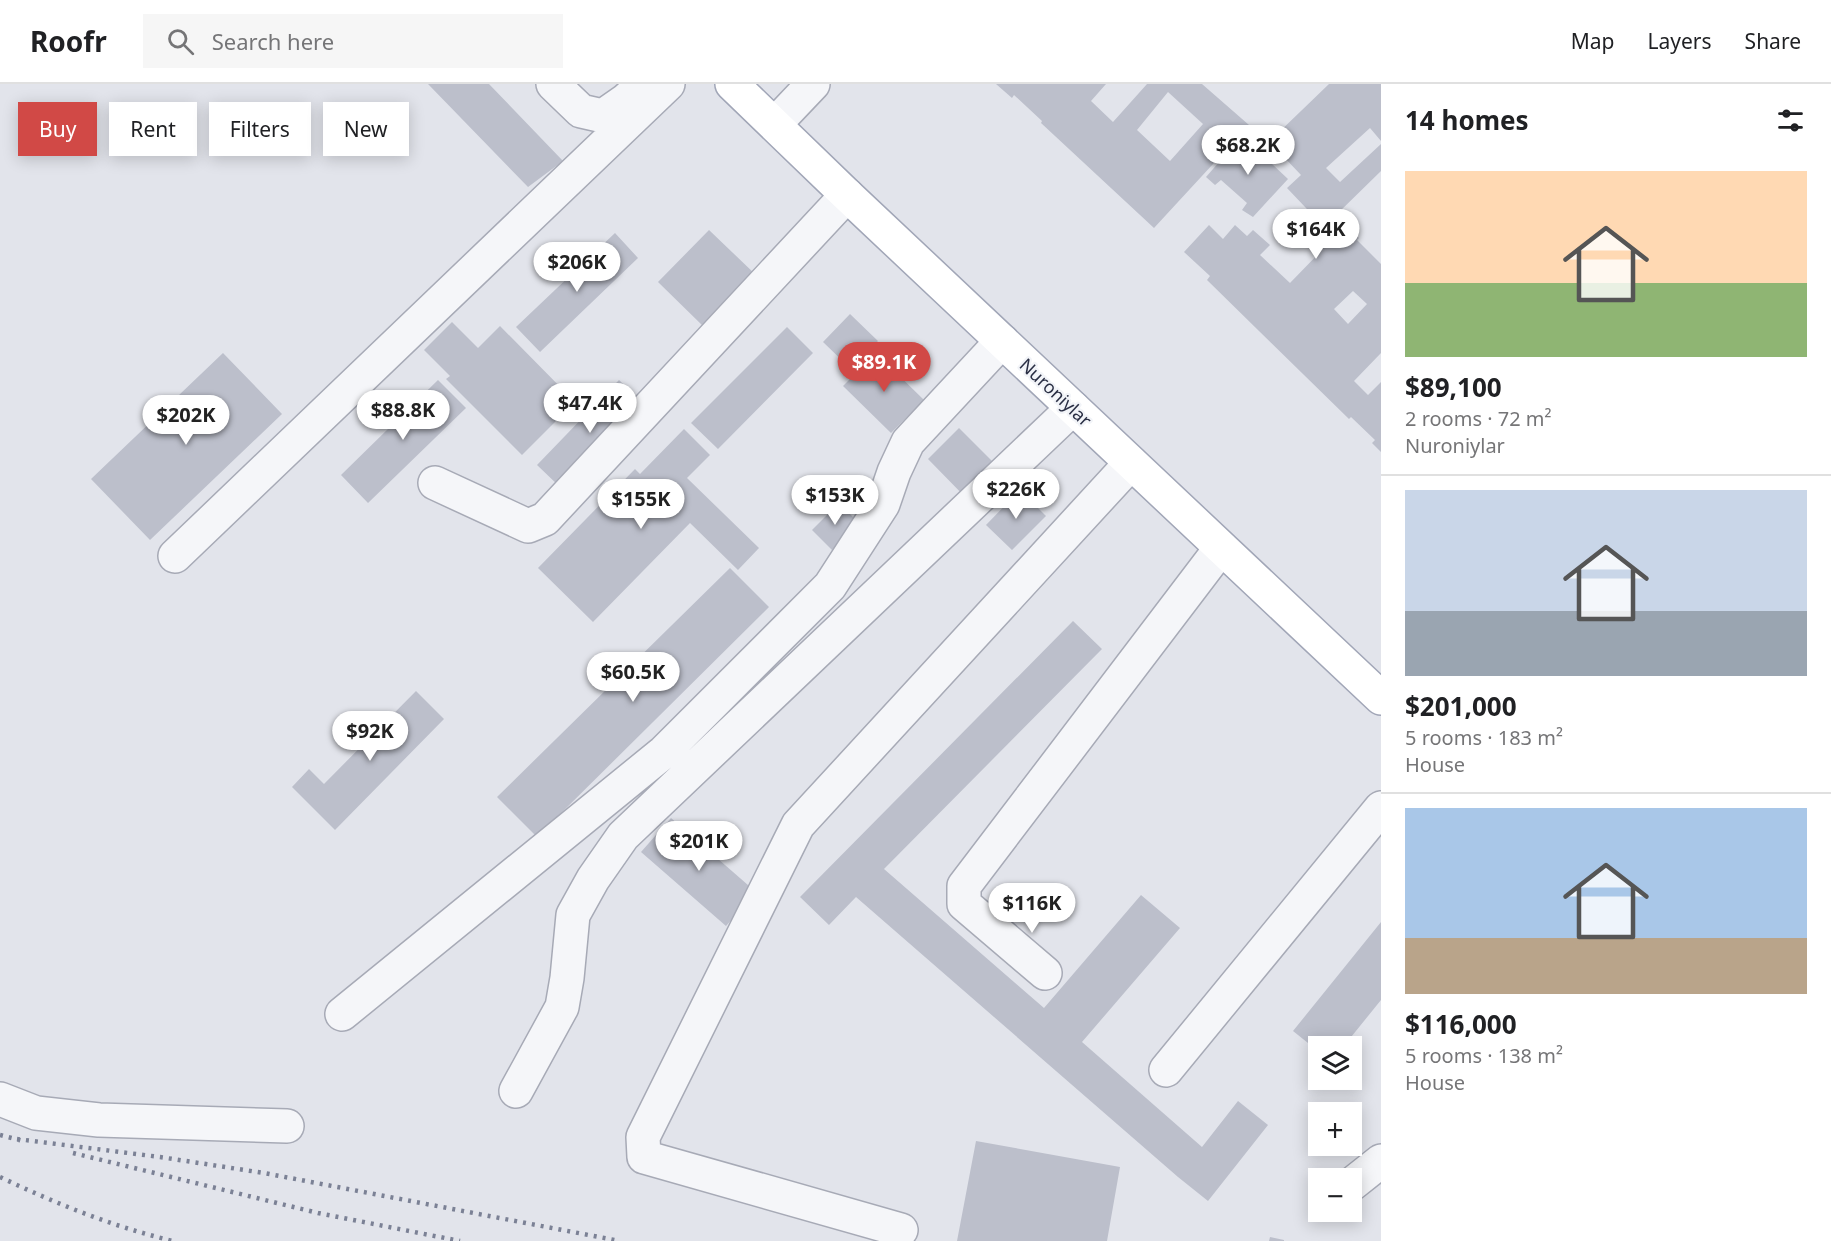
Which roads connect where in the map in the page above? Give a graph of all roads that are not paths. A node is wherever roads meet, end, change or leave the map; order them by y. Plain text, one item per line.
1 (553, 84) edge
2 (642, 84) edge
3 (668, 84) edge
4 (732, 84) edge
5 (813, 84) edge
6 (775, 124) junction
7 (847, 195) junction
8 (1002, 341) junction
9 (1072, 408) junction
10 (1131, 463) junction
11 (435, 483) dead end
12 (1221, 548) junction
13 (175, 556) dead end
14 (1381, 698) edge
15 (1381, 808) edge
16 (1045, 974) dead end
17 (342, 1014) dead end
18 (1166, 1070) dead end
19 (516, 1091) dead end
20 (0, 1099) edge
21 (287, 1126) dead end
22 (1381, 1161) edge
23 (1362, 1176) edge
24 (900, 1230) dead end

1 - 2 street
3 - 13 street
4 - 6 main road, Nuroniylar
5 - 6 street
6 - 7 main road, Nuroniylar
7 - 8 main road, Nuroniylar
7 - 11 street
8 - 9 main road, Nuroniylar
8 - 17 street
9 - 10 main road, Nuroniylar
9 - 19 street
10 - 12 main road, Nuroniylar
10 - 24 street
12 - 14 main road, Nuroniylar
12 - 16 street
15 - 18 street
20 - 21 street
22 - 23 street

